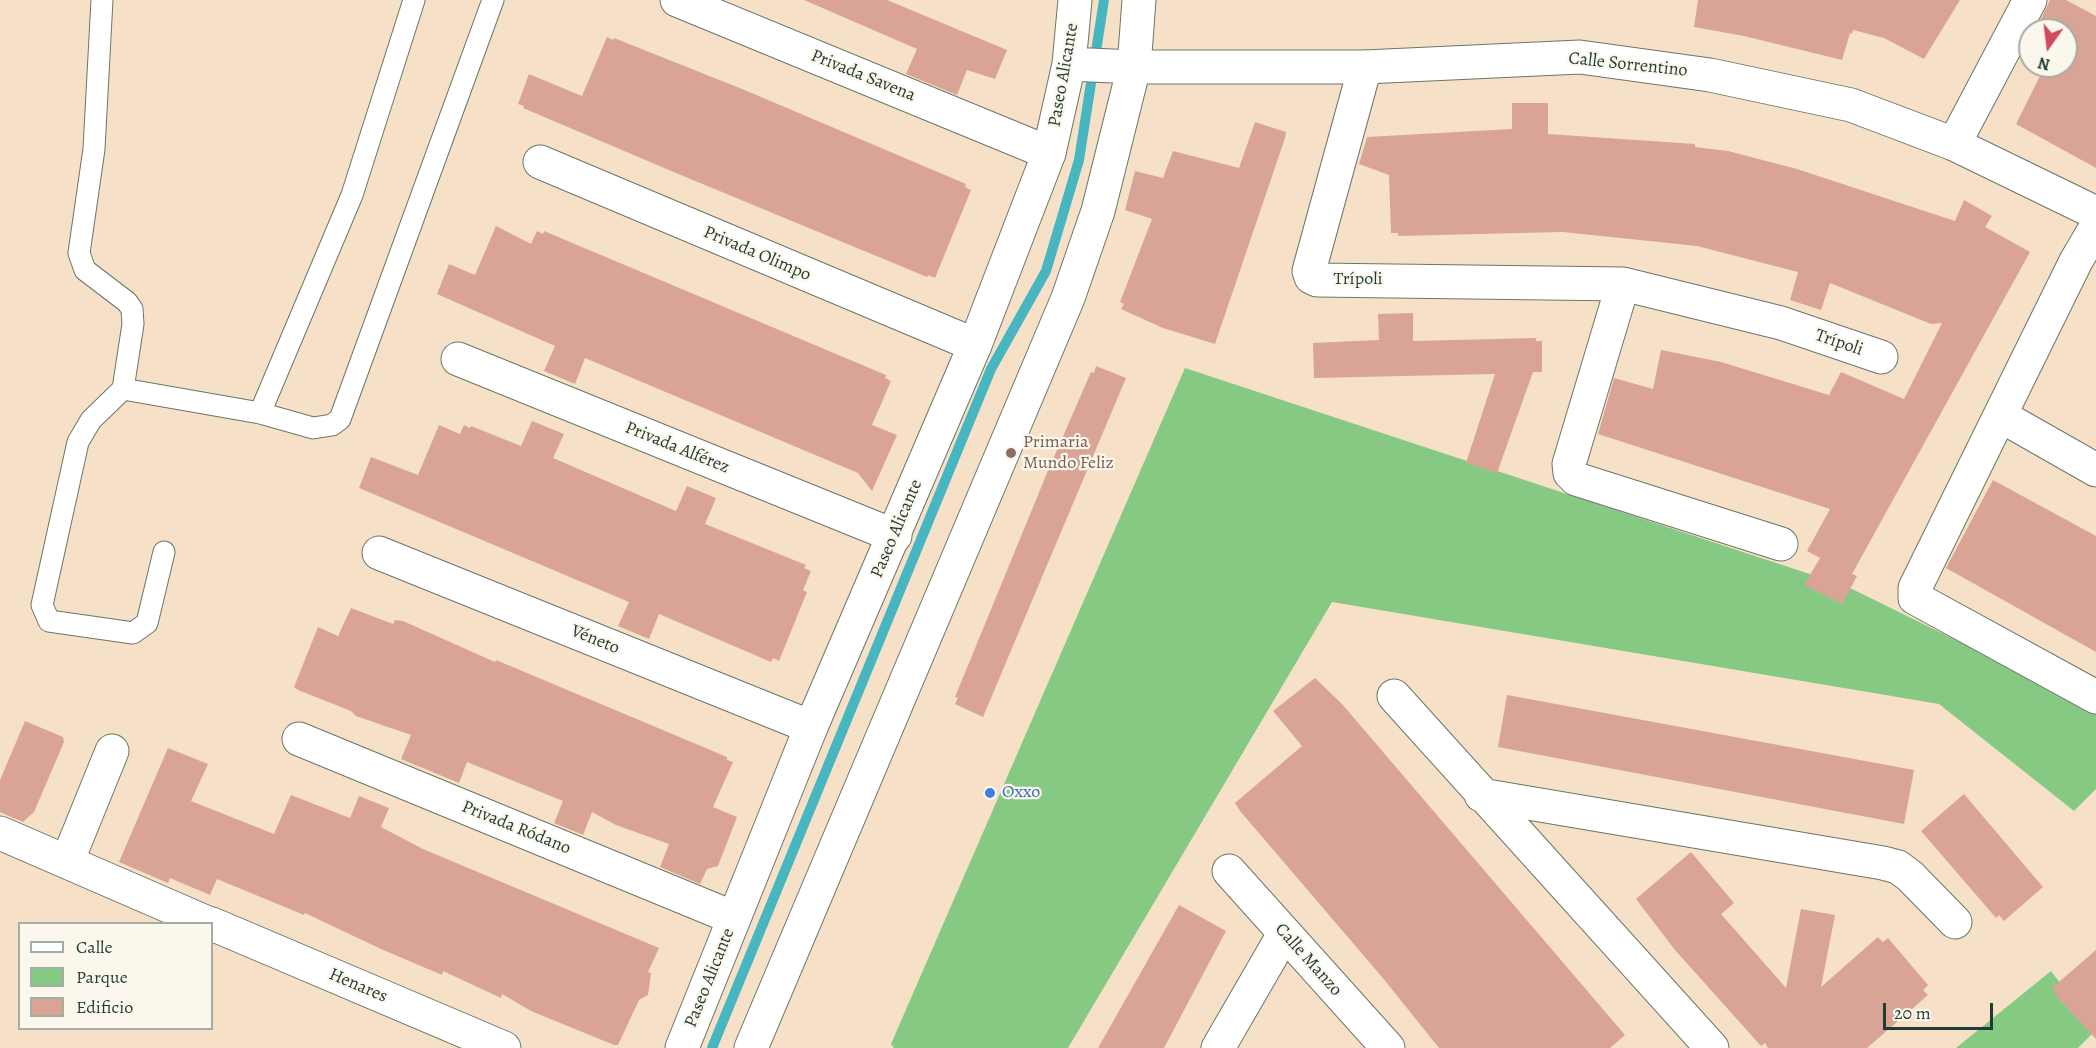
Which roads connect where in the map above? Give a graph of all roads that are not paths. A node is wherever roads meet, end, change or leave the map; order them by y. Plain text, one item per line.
1 (102, 0) edge
2 (414, 0) edge
3 (493, 0) edge
4 (677, 0) edge
5 (1075, 0) edge
6 (1139, 0) edge
7 (2030, 0) edge
8 (1069, 64) junction
9 (1134, 67) junction
10 (1365, 67) junction
11 (1960, 130) junction
12 (1049, 153) junction
13 (540, 162) dead end
14 (2096, 213) edge
15 (2096, 227) edge
16 (1623, 284) junction
17 (975, 345) junction
18 (1881, 357) dead end
19 (458, 359) dead end
20 (123, 389) junction
21 (260, 413) junction
22 (2001, 416) junction
23 (2096, 470) edge
24 (895, 536) junction
25 (1781, 544) dead end
26 (164, 552) dead end
27 (379, 553) dead end
28 (1394, 696) dead end
29 (2096, 697) edge
30 (811, 727) junction
31 (298, 739) dead end
32 (112, 751) dead end
33 (1481, 795) junction
34 (0, 833) edge
35 (67, 862) junction
36 (1229, 871) dead end
37 (734, 918) junction
38 (202, 922) edge
39 (1955, 922) dead end
40 (213, 927) edge
41 (1284, 934) junction
42 (504, 1048) edge
43 (682, 1048) edge
44 (751, 1048) edge
45 (1218, 1048) edge
46 (1388, 1048) edge
47 (1712, 1048) edge

1 - 20 lane
2 - 21 lane
3 - 21 lane
4 - 12 street, Privada Savena
5 - 8 street, Paseo Alicante
6 - 9 street
7 - 11 street
8 - 9 street, Calle Sorrentino
8 - 12 street, Paseo Alicante
9 - 10 street, Calle Sorrentino
9 - 44 street
10 - 11 street, Calle Sorrentino
10 - 16 street, Trípoli
11 - 14 street, Calle Sorrentino
12 - 17 street, Paseo Alicante
13 - 17 street, Privada Olimpo
15 - 22 street
16 - 18 street, Trípoli
16 - 25 street
17 - 24 street, Paseo Alicante
19 - 24 street, Privada Alférez
20 - 21 lane
20 - 26 lane
22 - 23 street
22 - 29 street
24 - 30 street, Paseo Alicante
27 - 30 street, Véneto
28 - 33 street
30 - 37 street, Paseo Alicante
31 - 37 street, Privada Ródano
32 - 35 street
33 - 39 street
33 - 47 street
34 - 35 street, Henares
35 - 38 street, Henares
36 - 41 street, Calle Manzo
37 - 43 street, Paseo Alicante
40 - 42 street, Henares
41 - 45 street
41 - 46 street, Calle Manzo

